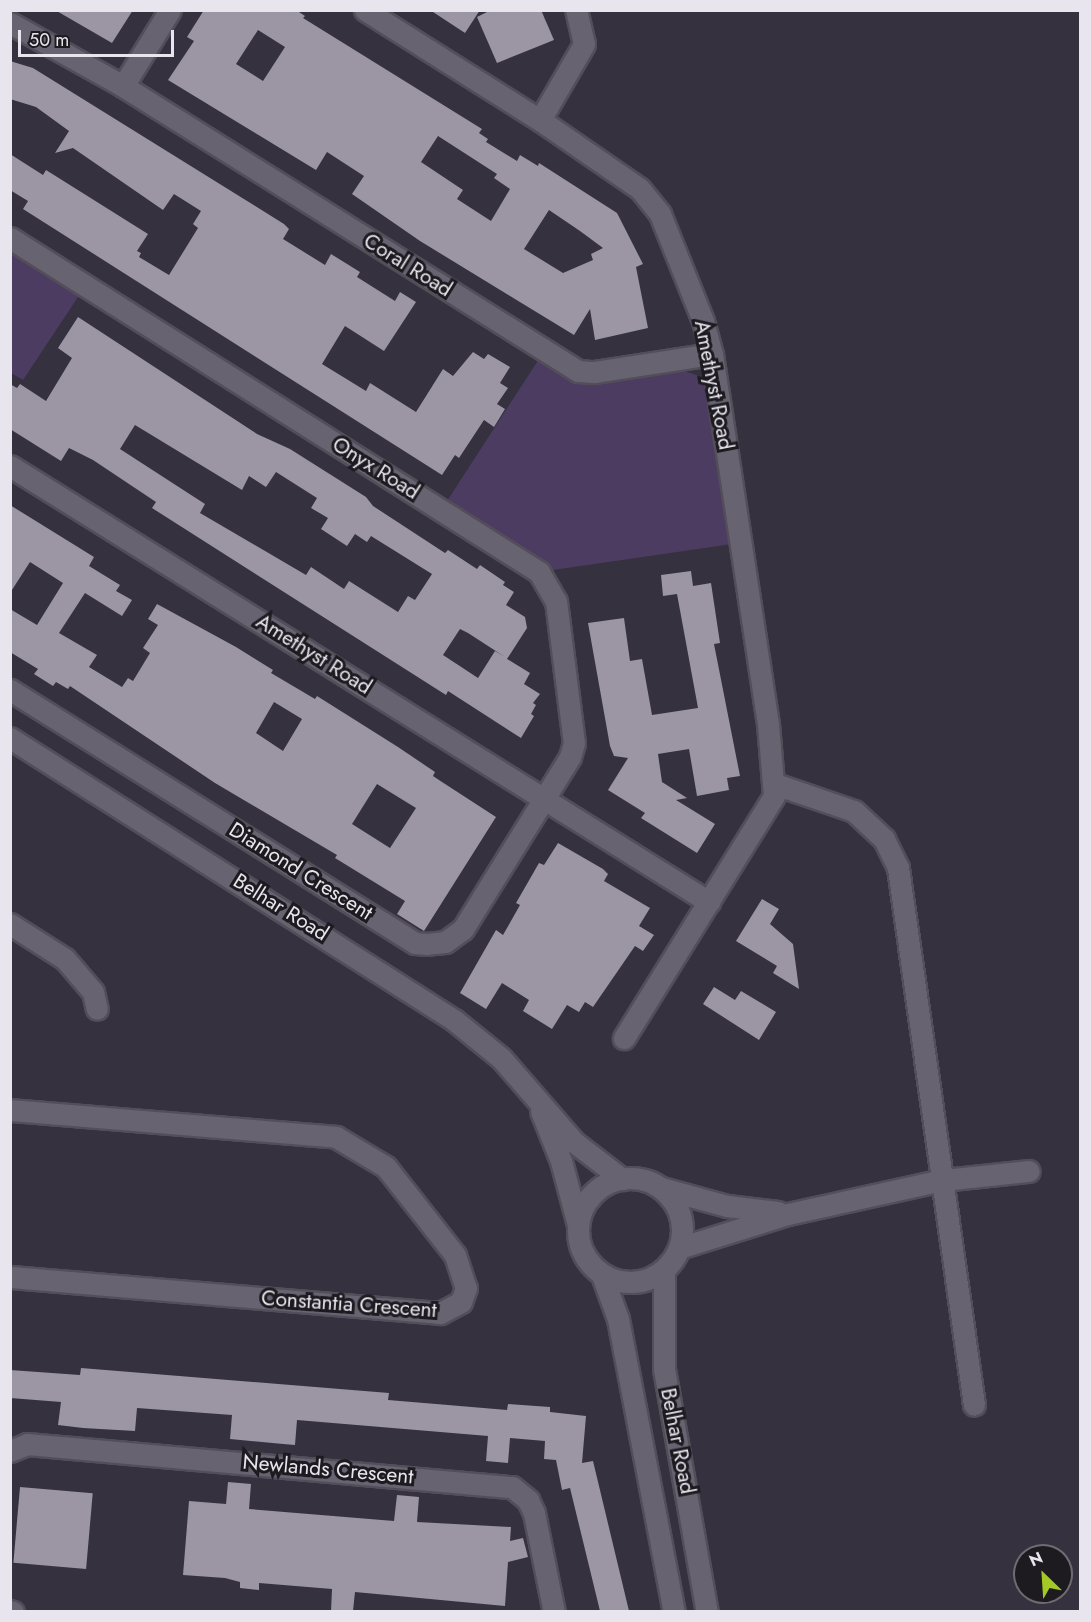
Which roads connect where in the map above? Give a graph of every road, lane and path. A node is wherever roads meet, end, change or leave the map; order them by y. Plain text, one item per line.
1 (170, 10) edge
2 (365, 10) edge
3 (576, 10) edge
4 (10, 23) edge
5 (123, 86) junction
6 (540, 120) junction
7 (10, 238) edge
8 (712, 354) junction
9 (10, 466) edge
10 (10, 690) edge
11 (10, 738) edge
12 (775, 784) junction
13 (545, 798) junction
14 (709, 902) junction
15 (10, 924) edge
16 (97, 1009) dead end
17 (624, 1038) dead end
18 (535, 1096) junction
19 (10, 1110) edge
20 (1029, 1171) dead end
21 (622, 1179) junction
22 (943, 1180) junction
23 (661, 1188) junction
24 (788, 1214) junction
25 (578, 1225) junction
26 (679, 1248) junction
27 (664, 1270) junction
28 (602, 1275) junction
29 (10, 1277) edge
30 (974, 1405) dead end
31 (10, 1451) edge
32 (554, 1611) edge
33 (674, 1611) edge
34 (707, 1611) edge

1 - 5 street
2 - 6 street, Amethyst Road
3 - 6 street
4 - 5 street, Coral Road
5 - 8 street, Coral Road
6 - 8 street, Amethyst Road
7 - 13 street, Onyx Road
8 - 12 street, Amethyst Road
9 - 13 street, Amethyst Road
10 - 13 street, Diamond Crescent
11 - 18 street, Belhar Road
12 - 14 street, Amethyst Road
12 - 22 street
13 - 14 street, Amethyst Road
14 - 17 street, Amethyst Road
15 - 16 street
18 - 21 street, Belhar Road
18 - 25 street, Belhar Road
19 - 29 street, Constantia Crescent
20 - 22 street
21 - 23 street
21 - 25 street
22 - 24 street
22 - 30 street
23 - 24 street
23 - 26 street
24 - 26 street
25 - 28 street
26 - 27 street
27 - 28 street
27 - 34 street, Belhar Road
28 - 33 street, Belhar Road
31 - 32 street, Newlands Crescent

